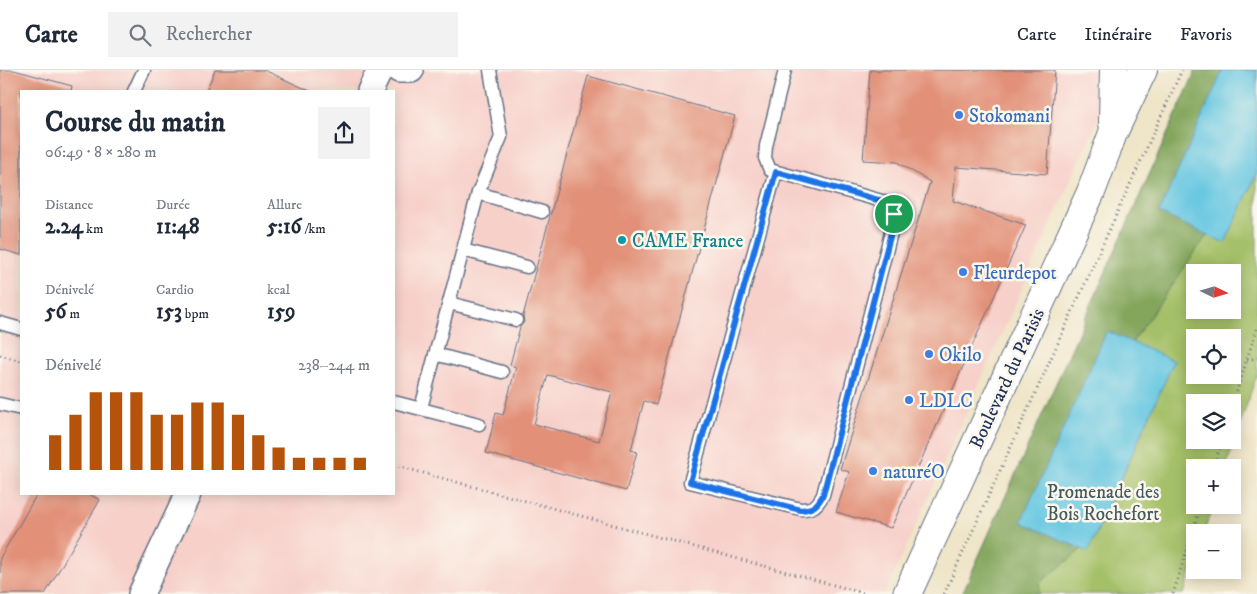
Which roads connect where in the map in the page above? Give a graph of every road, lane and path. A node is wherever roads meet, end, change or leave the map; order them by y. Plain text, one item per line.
1 (144, 70) edge
2 (380, 70) edge
3 (399, 70) edge
4 (411, 70) edge
5 (490, 70) edge
6 (785, 70) edge
7 (1114, 70) edge
8 (1143, 70) edge
9 (1182, 70) edge
10 (134, 90) edge
11 (370, 90) edge
12 (1113, 133) junction
13 (776, 172) junction
14 (478, 193) junction
15 (542, 212) dead end
16 (463, 250) junction
17 (527, 267) dead end
18 (449, 303) junction
19 (516, 320) dead end
20 (0, 323) edge
21 (1257, 328) edge
22 (20, 329) edge
23 (435, 354) junction
24 (0, 355) edge
25 (1257, 358) edge
26 (1247, 360) junction
27 (20, 361) edge
28 (502, 372) dead end
29 (1236, 394) edge
30 (395, 402) edge
31 (0, 404) edge
32 (421, 408) junction
33 (20, 410) edge
34 (479, 424) dead end
35 (395, 465) edge
36 (188, 495) edge
37 (1199, 514) edge
38 (141, 594) edge
39 (868, 594) edge
40 (907, 594) edge
41 (944, 594) edge
42 (1174, 594) edge

1 - 10 lane
2 - 11 street
3 - 4 street
5 - 14 lane
6 - 13 lane
7 - 12 street, Boulevard du Parisis
8 - 12 street, Boulevard du Parisis
9 - 41 path
12 - 40 street, Boulevard du Parisis
13 - 13 lane
14 - 15 lane
14 - 16 lane
16 - 17 lane
16 - 18 lane
18 - 19 lane
18 - 23 lane
20 - 22 lane
21 - 26 path
23 - 28 lane
23 - 32 lane
24 - 27 path
25 - 26 path
26 - 29 path
30 - 32 lane
31 - 33 lane
32 - 34 lane
35 - 39 path
36 - 38 street
37 - 42 path

